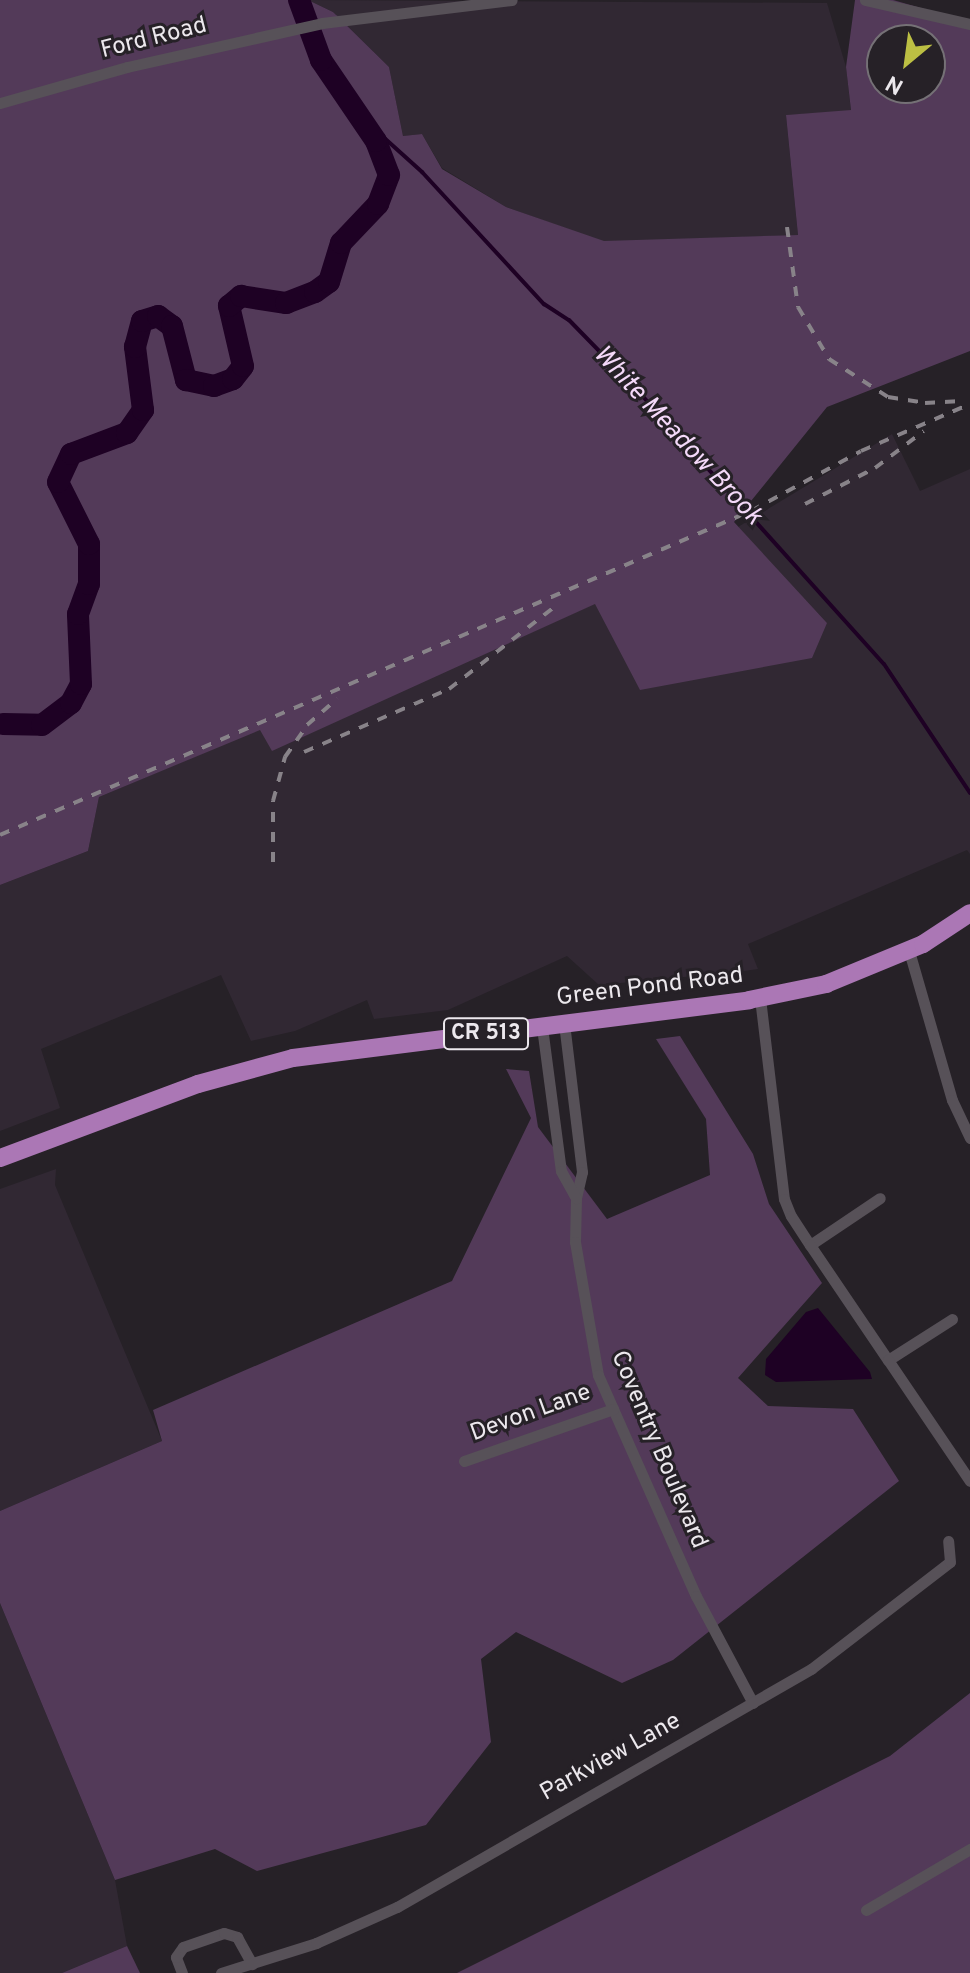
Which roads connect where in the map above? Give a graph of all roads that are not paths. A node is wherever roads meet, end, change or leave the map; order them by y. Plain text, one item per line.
1 (512, 0) edge
2 (865, 0) edge
3 (970, 24) edge
4 (0, 103) edge
5 (970, 913) edge
6 (909, 951) junction
7 (760, 998) junction
8 (564, 1023) junction
9 (542, 1027) junction
10 (969, 1136) edge
11 (0, 1158) edge
12 (576, 1198) junction
13 (880, 1198) dead end
14 (810, 1245) junction
15 (952, 1319) dead end
16 (888, 1360) junction
17 (613, 1409) junction
18 (464, 1461) dead end
19 (966, 1467) edge
20 (970, 1481) edge
21 (948, 1541) dead end
22 (753, 1703) junction
23 (970, 1849) edge
24 (866, 1910) dead end
25 (252, 1964) junction
26 (182, 1973) edge
27 (221, 1973) edge

1 - 4 street, Ford Road
2 - 3 street
5 - 6 main road, Green Pond Road / CR 513
6 - 7 main road, Green Pond Road / CR 513
6 - 10 street
7 - 8 main road, Green Pond Road / CR 513
7 - 14 street
8 - 9 main road, Green Pond Road / CR 513
8 - 12 street, Coventry Boulevard
9 - 11 main road, Green Pond Road / CR 513
9 - 12 street, Coventry Boulevard
12 - 17 street, Coventry Boulevard
13 - 14 street
14 - 16 street
15 - 16 street
16 - 19 street
17 - 18 street, Devon Lane
17 - 22 street, Coventry Boulevard
19 - 20 street
21 - 22 street, Parkview Lane
22 - 25 street, Parkview Lane
23 - 24 street
25 - 26 street
25 - 27 street, Parkview Lane

